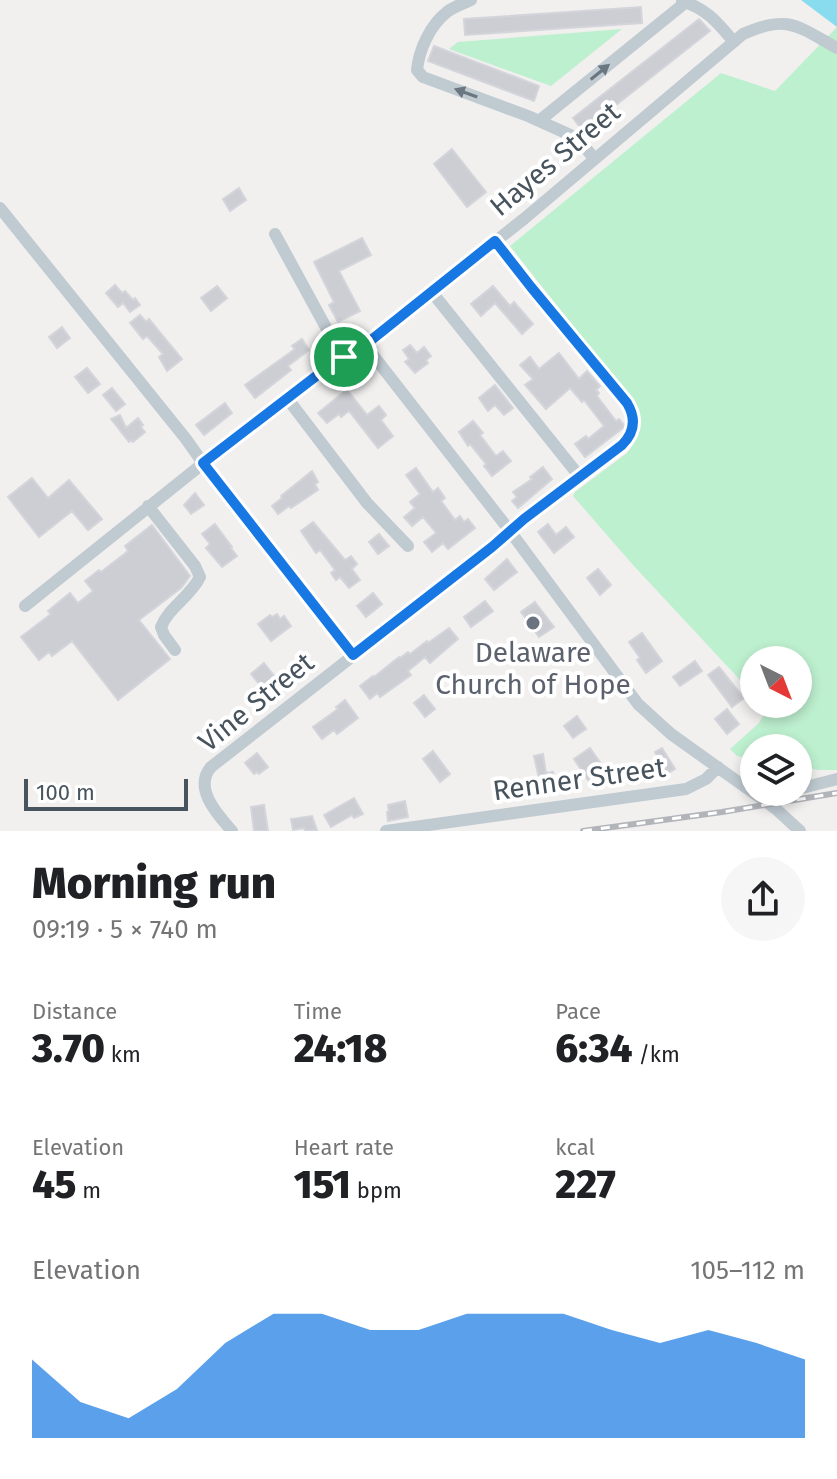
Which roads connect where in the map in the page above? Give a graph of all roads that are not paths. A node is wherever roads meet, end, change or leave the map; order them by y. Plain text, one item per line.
1 (471, 0) edge
2 (683, 1) edge
3 (734, 42) junction
4 (837, 48) edge
5 (539, 121) junction
6 (594, 158) junction
7 (0, 208) edge
8 (275, 234) dead end
9 (495, 241) junction
10 (431, 291) junction
11 (365, 345) junction
12 (344, 357) junction
13 (287, 398) junction
14 (203, 463) junction
15 (580, 477) junction
16 (148, 506) junction
17 (510, 531) junction
18 (408, 546) dead end
19 (25, 606) dead end
20 (175, 650) dead end
21 (353, 655) junction
22 (718, 767) junction
23 (837, 779) edge
24 (740, 782) edge
25 (812, 785) edge
26 (772, 806) edge
27 (232, 831) edge
28 (386, 831) edge
29 (800, 831) edge

5 -> 1 street
2 - 3 street
5 -> 2 street
3 - 4 street, Hayes Street
3 - 6 street, Hayes Street
5 - 6 street
6 - 9 street, Hayes Street
7 - 14 street
8 - 12 street
9 - 10 street, Hayes Street
9 - 15 street, Vine Street
10 - 11 street, Hayes Street
10 - 15 street
11 - 12 street, Hayes Street
11 - 17 street
12 - 13 street, Hayes Street
13 - 14 street, Hayes Street
13 - 18 street
14 - 16 street, Hayes Street
14 - 21 street
15 - 17 street, Vine Street
16 - 19 street, Hayes Street
16 - 20 street
17 - 21 street, Vine Street
17 - 22 street
21 - 27 street, Vine Street
22 - 24 street
22 - 28 street, Renner Street
23 - 25 street
26 - 29 street

